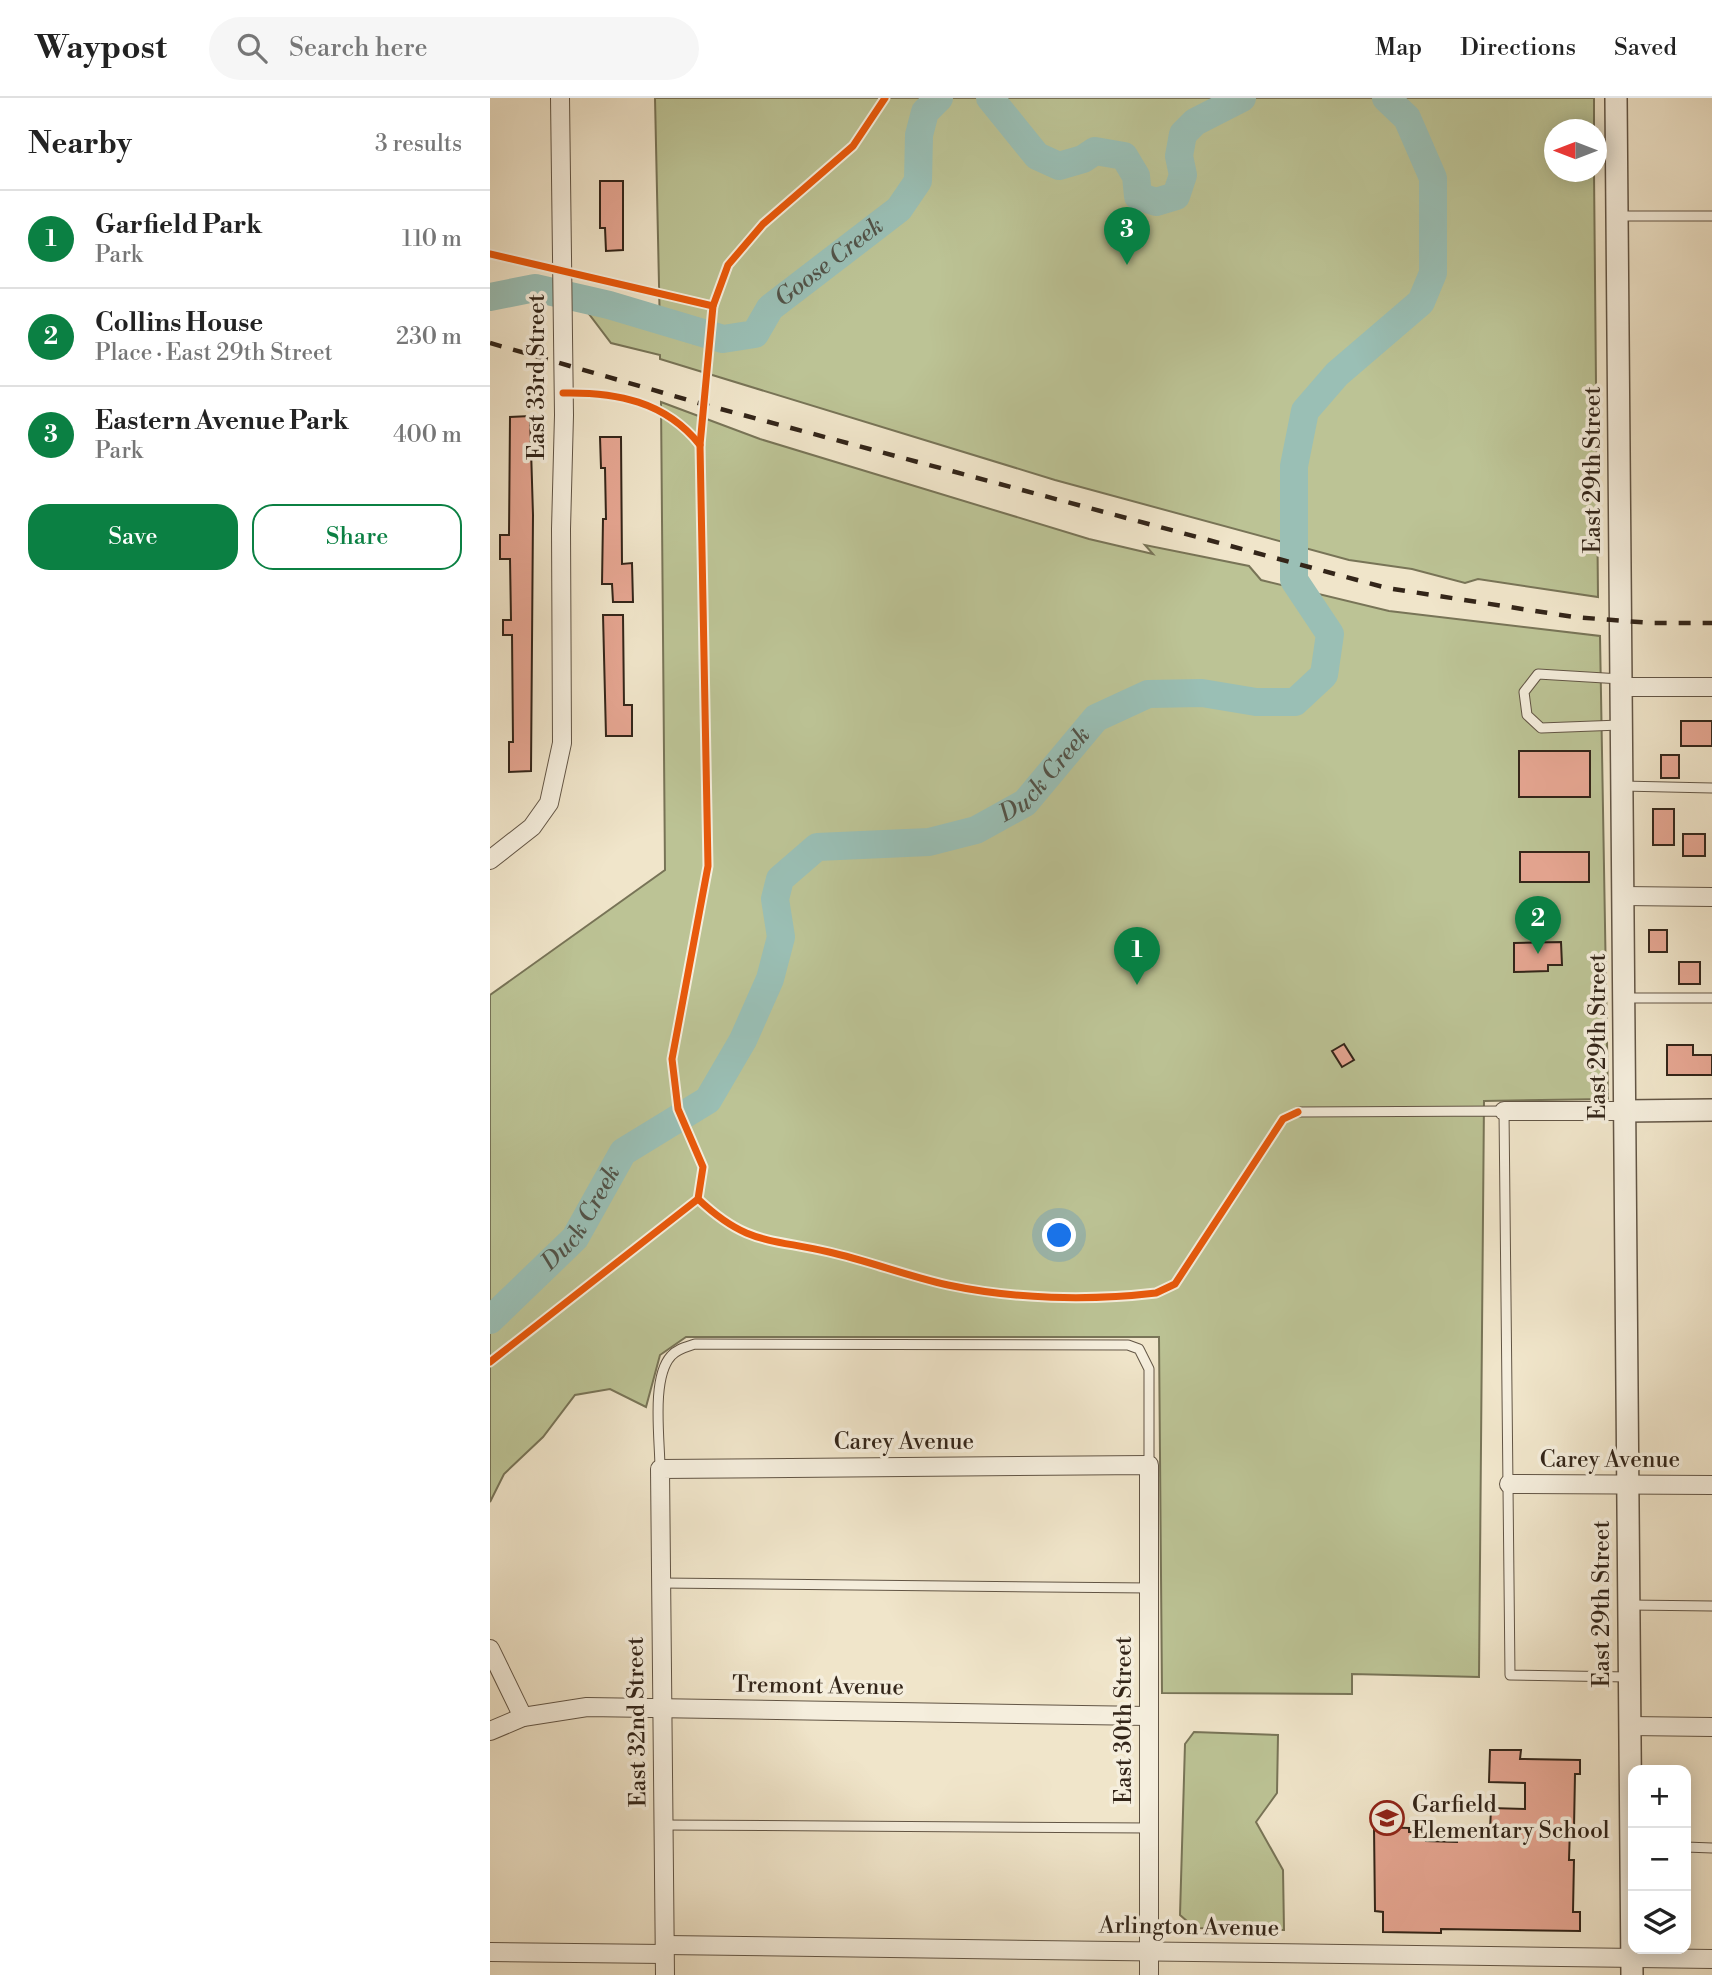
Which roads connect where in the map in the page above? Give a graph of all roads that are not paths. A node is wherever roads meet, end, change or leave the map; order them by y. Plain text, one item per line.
1 (559, 98) edge
2 (1616, 98) edge
3 (1617, 216) junction
4 (1712, 216) edge
5 (1621, 683) junction
6 (1712, 687) edge
7 (1622, 725) junction
8 (1622, 786) junction
9 (1712, 788) edge
10 (490, 860) edge
11 (1623, 896) junction
12 (1712, 897) edge
13 (1624, 998) junction
14 (1712, 998) edge
15 (1712, 1110) edge
16 (1504, 1111) junction
17 (1625, 1111) junction
18 (1298, 1112) dead end
19 (1149, 1465) junction
20 (660, 1469) junction
21 (1508, 1484) junction
22 (1628, 1484) junction
23 (1712, 1485) edge
24 (660, 1583) junction
25 (1149, 1588) junction
26 (1628, 1605) junction
27 (1712, 1606) edge
28 (490, 1649) edge
29 (1628, 1677) junction
30 (661, 1707) junction
31 (1148, 1716) junction
32 (523, 1717) junction
33 (1629, 1726) junction
34 (1712, 1727) edge
35 (490, 1731) edge
36 (663, 1825) junction
37 (1149, 1828) junction
38 (1632, 1828) edge
39 (1691, 1847) edge
40 (1712, 1848) edge
41 (1632, 1891) edge
42 (664, 1950) junction
43 (1149, 1951) junction
44 (490, 1952) edge
45 (1712, 1959) edge
46 (1632, 1967) edge
47 (665, 1975) edge
48 (1149, 1975) edge

1 - 10 street, East 33rd Street
2 - 3 street, East 29th Street
3 - 4 lane
3 - 5 street, East 29th Street
5 - 6 street
5 - 7 street, East 29th Street
5 - 7 lane
7 - 8 street, East 29th Street
8 - 9 lane
8 - 11 street, East 29th Street
11 - 12 street
11 - 13 street, East 29th Street
13 - 14 lane
13 - 17 street, East 29th Street
15 - 17 street
16 - 17 street
16 - 18 lane
16 - 21 lane
17 - 22 street, East 29th Street
19 - 20 street, Carey Avenue
19 - 20 lane
19 - 25 street, East 30th Street
20 - 24 street, East 32nd Street
21 - 22 street, Carey Avenue
21 - 29 lane
22 - 23 street, Carey Avenue
22 - 26 street, East 29th Street
24 - 25 lane
24 - 30 street, East 32nd Street
25 - 31 street, East 30th Street
26 - 27 lane
26 - 29 street, East 29th Street
28 - 32 street
29 - 33 street, East 29th Street
30 - 31 street, Tremont Avenue
30 - 32 street, Tremont Avenue
30 - 36 street, East 32nd Street
31 - 37 street, East 30th Street
32 - 35 street, Tremont Avenue
33 - 34 street
33 - 38 street, East 29th Street
36 - 37 lane
36 - 42 street, East 32nd Street
37 - 43 street, East 30th Street
39 - 40 lane
41 - 46 street, East 29th Street
42 - 43 street, Arlington Avenue
42 - 44 street, Arlington Avenue
42 - 47 street, East 32nd Street
43 - 46 street, Arlington Avenue
43 - 48 street, East 30th Street
45 - 46 street, Arlington Avenue

